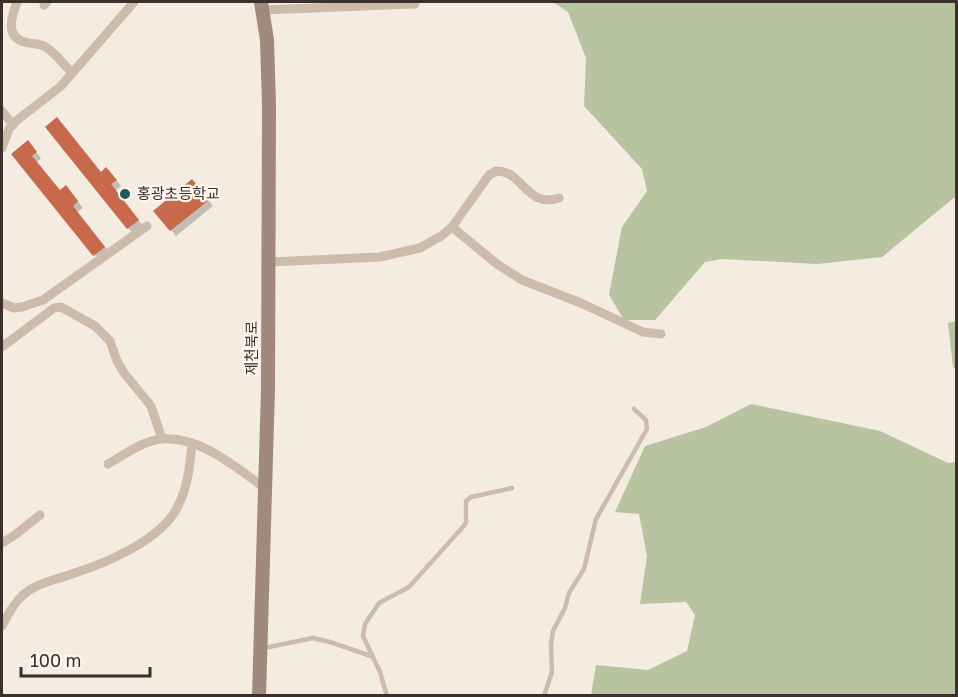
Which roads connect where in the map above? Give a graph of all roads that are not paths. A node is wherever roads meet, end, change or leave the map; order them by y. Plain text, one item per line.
1 (16, 2) edge
2 (134, 2) edge
3 (415, 4) dead end
4 (262, 6) edge
5 (72, 73) junction
6 (2, 111) edge
7 (13, 125) junction
8 (2, 148) edge
9 (559, 198) dead end
10 (147, 226) dead end
11 (452, 227) junction
12 (268, 262) junction
13 (2, 303) edge
14 (661, 334) dead end
15 (2, 347) edge
16 (634, 409) dead end
17 (162, 439) junction
18 (192, 443) junction
19 (108, 464) dead end
20 (265, 488) junction
21 (512, 488) dead end
22 (40, 516) dead end
23 (2, 543) edge
24 (2, 626) edge
25 (261, 648) junction
26 (371, 656) junction
27 (259, 696) edge
28 (387, 696) edge
29 (544, 696) edge

1 - 5 street
2 - 5 street
3 - 4 street
4 - 12 street, 제천북로
5 - 7 street
6 - 7 street
7 - 8 street
9 - 11 street
10 - 13 street
11 - 12 street
11 - 14 street
12 - 20 street, 제천북로
15 - 17 street
16 - 29 lane
17 - 18 street
17 - 19 street
18 - 20 street
18 - 24 street
20 - 25 street, 제천북로
21 - 26 lane
22 - 23 street
25 - 26 lane
25 - 27 street, 제천북로
26 - 28 lane

